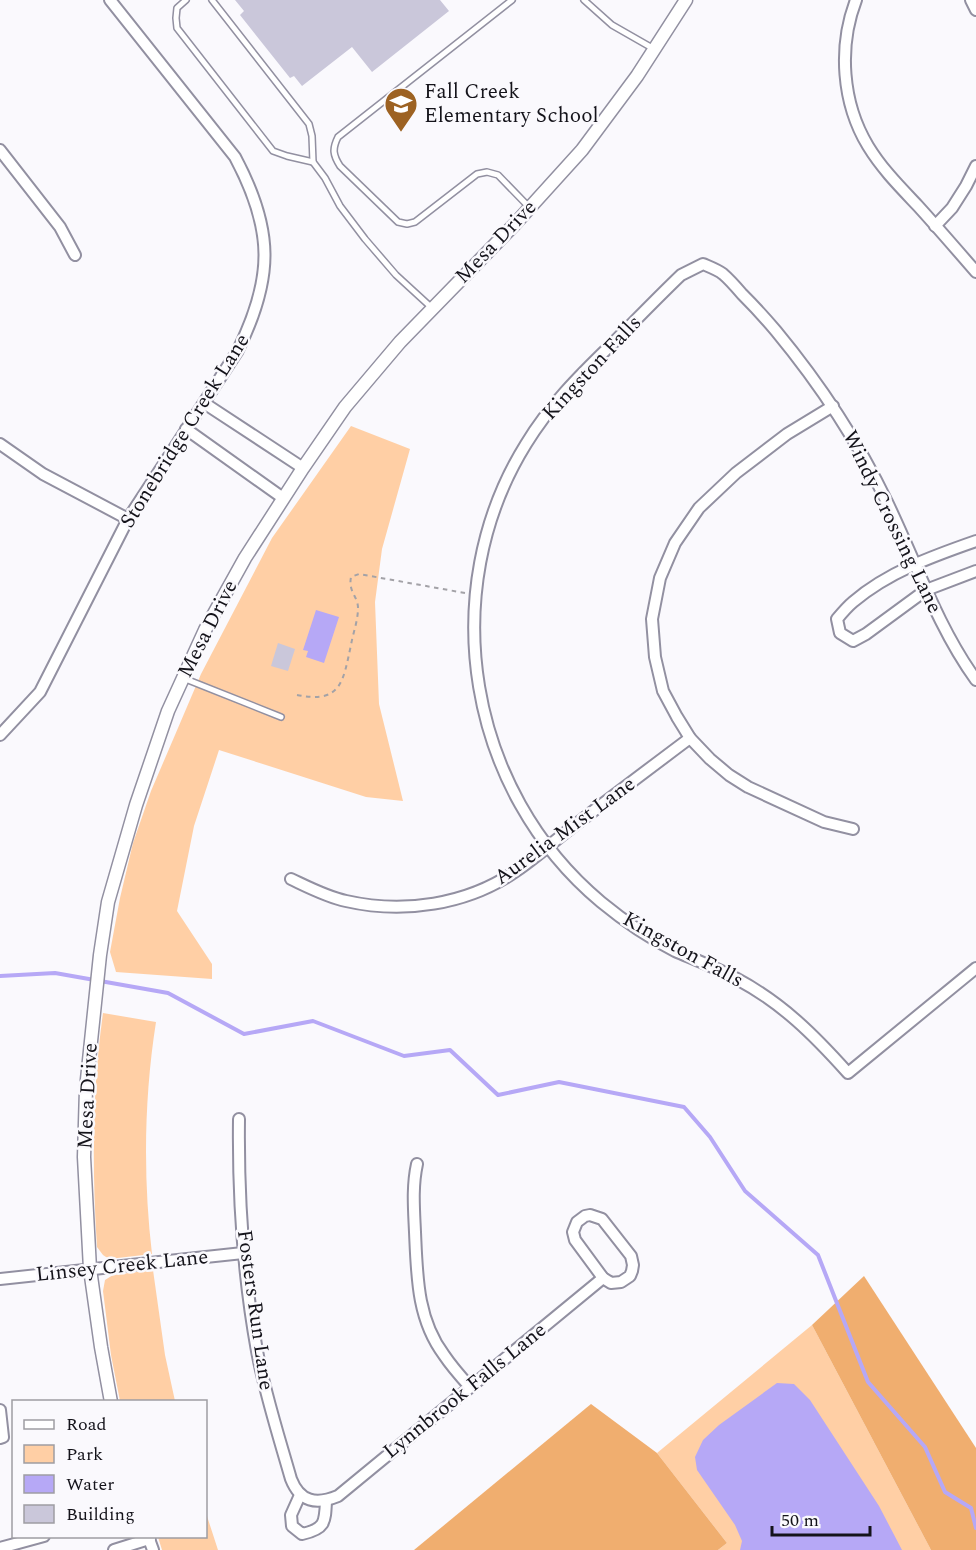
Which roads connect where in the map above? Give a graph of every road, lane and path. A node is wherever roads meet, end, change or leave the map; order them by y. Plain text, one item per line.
1 (110, 0) edge
2 (186, 0) edge
3 (212, 0) edge
4 (512, 0) edge
5 (584, 0) edge
6 (686, 0) edge
7 (856, 0) edge
8 (971, 0) edge
9 (976, 10) edge
10 (654, 49) junction
11 (0, 150) edge
12 (313, 162) junction
13 (976, 166) edge
14 (530, 207) junction
15 (936, 226) junction
16 (75, 255) dead end
17 (703, 264) joint
18 (976, 272) edge
19 (432, 308) junction
20 (204, 403) junction
21 (833, 406) junction
22 (186, 429) junction
23 (0, 444) edge
24 (303, 468) junction
25 (284, 498) junction
26 (128, 519) junction
27 (976, 541) edge
28 (914, 565) junction
29 (976, 571) edge
30 (926, 590) junction
31 (474, 595) junction
32 (183, 678) junction
33 (976, 681) edge
34 (297, 695) dead end
35 (281, 717) dead end
36 (0, 735) edge
37 (690, 738) junction
38 (853, 829) dead end
39 (548, 846) junction
40 (291, 879) dead end
41 (976, 969) edge
42 (239, 1119) dead end
43 (417, 1164) dead end
44 (243, 1253) junction
45 (90, 1269) junction
46 (603, 1278) junction
47 (0, 1279) edge
48 (470, 1387) junction
49 (111, 1400) edge
50 (0, 1410) edge
51 (2, 1438) edge
52 (300, 1496) junction
53 (326, 1501) junction
54 (37, 1538) edge
55 (150, 1542) edge
56 (0, 1548) edge
57 (114, 1550) edge

1 - 20 street, Stonebridge Creek Lane
2 - 12 lane
3 - 12 lane
4 - 14 lane
5 - 10 lane
6 - 10 street, Mesa Drive
7 - 15 street
8 - 9 street
10 - 14 street, Mesa Drive
11 - 16 street
12 - 19 lane
13 - 15 street
14 - 19 street, Mesa Drive
15 - 18 street
17 - 21 street, Windy Crossing Lane
17 - 31 street, Kingston Falls
19 - 24 street, Mesa Drive
20 - 22 street, Stonebridge Creek Lane
20 - 24 street
21 - 28 street, Windy Crossing Lane
21 - 37 street
22 - 25 street
22 - 26 street, Stonebridge Creek Lane
23 - 26 street
24 - 25 street, Mesa Drive
25 - 32 street, Mesa Drive
26 - 36 street, Stonebridge Creek Lane
27 - 28 street
28 - 30 street, Windy Crossing Lane
28 - 30 street
29 - 30 street
30 - 33 street, Windy Crossing Lane
31 - 34 path
31 - 39 street, Kingston Falls
32 - 35 lane
32 - 45 street, Mesa Drive
37 - 38 street
37 - 39 street, Aurelia Mist Lane
39 - 40 street, Aurelia Mist Lane
39 - 41 street, Kingston Falls
42 - 44 street, Fosters Run Lane
43 - 48 street
44 - 45 street, Linsey Creek Lane
44 - 52 street, Fosters Run Lane
45 - 47 street, Linsey Creek Lane
45 - 49 street, Mesa Drive
46 - 46 street
46 - 48 street, Lynnbrook Falls Lane
48 - 53 street, Lynnbrook Falls Lane
50 - 51 street
52 - 53 street
52 - 53 street
54 - 56 street
55 - 57 street

